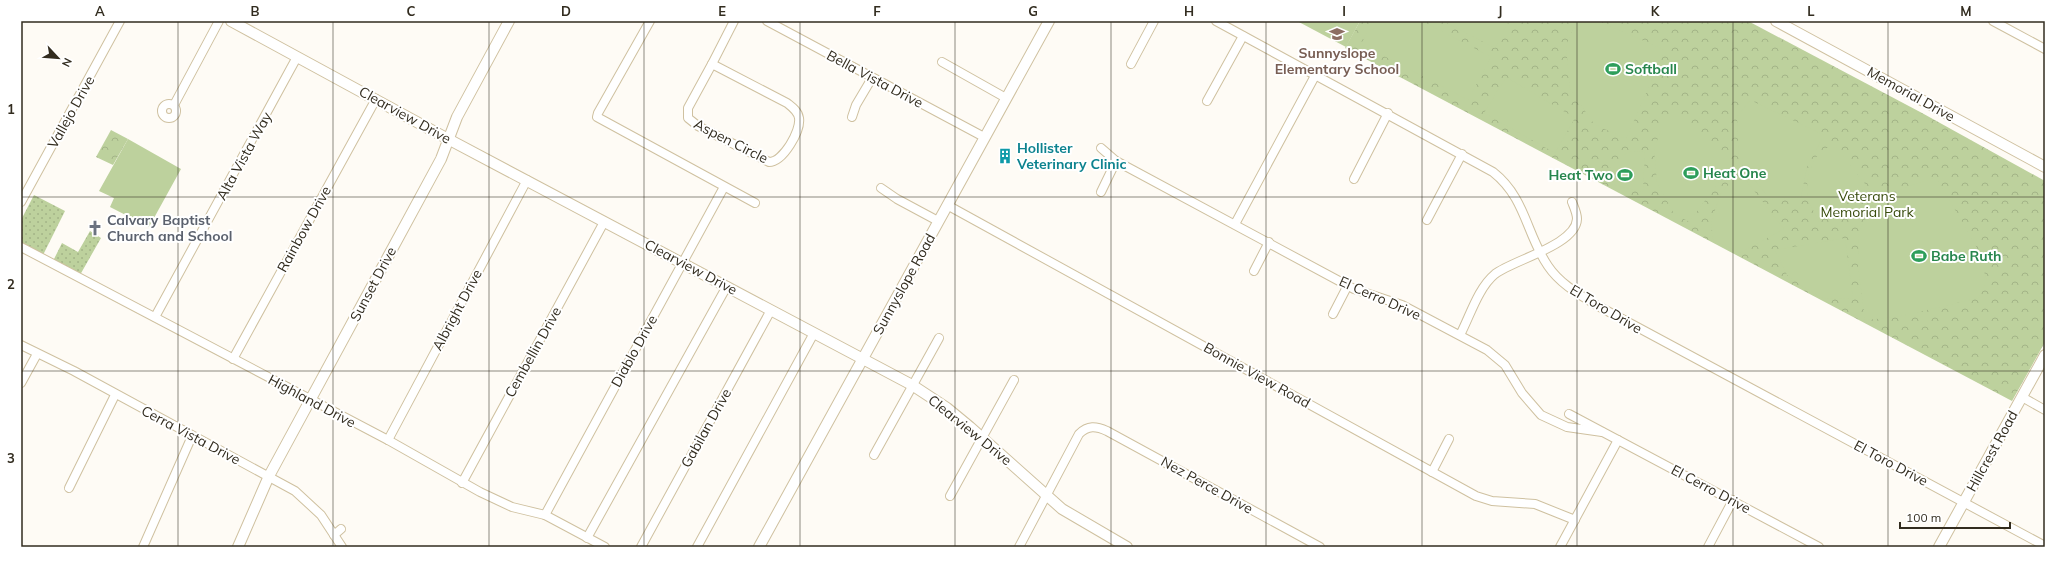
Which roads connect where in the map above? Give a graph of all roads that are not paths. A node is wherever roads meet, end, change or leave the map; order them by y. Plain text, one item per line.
1 (120, 21) edge
2 (219, 21) edge
3 (231, 21) edge
4 (509, 21) edge
5 (650, 21) edge
6 (734, 21) edge
7 (767, 21) edge
8 (1049, 21) edge
9 (1154, 21) edge
10 (1216, 21) edge
11 (1776, 21) edge
12 (1993, 21) edge
13 (1243, 36) junction
14 (2045, 49) edge
15 (297, 58) junction
16 (942, 62) dead end
17 (712, 64) junction
18 (1131, 64) dead end
19 (1316, 74) junction
20 (872, 78) junction
21 (1006, 98) junction
22 (376, 99) junction
23 (1207, 101) dead end
24 (174, 105) dead end
25 (1388, 113) junction
26 (852, 117) dead end
27 (984, 137) junction
28 (448, 139) junction
29 (1101, 148) dead end
30 (1462, 154) junction
31 (1116, 160) junction
32 (2045, 167) edge
33 (1354, 179) dead end
34 (527, 180) junction
35 (724, 187) junction
36 (881, 188) dead end
37 (1101, 192) dead end
38 (21, 202) edge
39 (1572, 202) dead end
40 (755, 203) dead end
41 (947, 206) junction
42 (1427, 220) dead end
43 (938, 221) junction
44 (604, 222) junction
45 (1235, 224) junction
46 (1269, 242) junction
47 (21, 247) edge
48 (1540, 252) junction
49 (683, 263) junction
50 (1254, 271) dead end
51 (1348, 285) junction
52 (727, 286) junction
53 (771, 310) junction
54 (1332, 314) dead end
55 (155, 317) junction
56 (814, 333) junction
57 (1460, 335) junction
58 (939, 338) dead end
59 (21, 345) edge
60 (37, 354) junction
61 (2045, 355) edge
62 (863, 358) junction
63 (233, 359) junction
64 (1014, 380) dead end
65 (21, 384) edge
66 (912, 385) junction
67 (115, 395) junction
68 (2022, 397) junction
69 (310, 400) junction
70 (2045, 410) edge
71 (1569, 414) dead end
72 (1602, 432) junction
73 (192, 436) junction
74 (982, 437) junction
75 (1449, 439) dead end
76 (388, 440) junction
77 (1618, 440) junction
78 (874, 455) dead end
79 (1432, 472) junction
80 (269, 476) junction
81 (462, 483) junction
82 (69, 488) dead end
83 (1046, 495) junction
84 (950, 496) dead end
85 (1733, 500) junction
86 (1963, 502) junction
87 (545, 515) junction
88 (1575, 520) junction
89 (588, 538) junction
90 (1122, 546) edge
91 (1813, 546) edge
92 (2045, 546) edge
93 (143, 547) edge
94 (238, 547) edge
95 (342, 547) edge
96 (605, 547) edge
97 (641, 547) edge
98 (697, 547) edge
99 (759, 547) edge
100 (1019, 547) edge
101 (1320, 547) edge
102 (1560, 547) edge
103 (1708, 547) edge
104 (1939, 547) edge

1 - 38 street, Vallejo Drive
2 - 24 street
3 - 15 street, Clearview Drive
4 - 28 street, Sunset Drive
5 - 35 street
6 - 17 street, Aspen Circle
7 - 20 street, Bella Vista Drive
8 - 21 street, Sunnyslope Road
9 - 18 street
10 - 13 street, El Toro Drive
11 - 32 street, Memorial Drive
12 - 14 street
13 - 19 street, El Toro Drive
13 - 23 street
15 - 22 street, Clearview Drive
15 - 55 street, Alta Vista Way
16 - 21 street
17 - 17 street, Aspen Circle
19 - 25 street, El Toro Drive
19 - 45 street
20 - 26 street
20 - 27 street, Bella Vista Drive
21 - 27 street, Sunnyslope Road
22 - 28 street, Clearview Drive
22 - 63 street, Rainbow Drive
25 - 30 street, El Toro Drive
25 - 33 street
27 - 41 street, Sunnyslope Road
28 - 34 street, Clearview Drive
28 - 69 street, Sunset Drive
29 - 31 street, El Cerro Drive
30 - 42 street
30 - 48 street, El Toro Drive
31 - 37 street
31 - 45 street, El Cerro Drive
34 - 44 street, Clearview Drive
34 - 76 street, Albright Drive
35 - 40 street
35 - 49 street, Diablo Drive
36 - 43 street
39 - 48 street
41 - 43 street, Sunnyslope Road
41 - 79 street, Bonnie View Road
43 - 62 street, Sunnyslope Road
44 - 49 street, Clearview Drive
44 - 81 street, Cembellin Drive
45 - 46 street, El Cerro Drive
46 - 50 street
46 - 51 street, El Cerro Drive
47 - 55 street, Highland Drive
48 - 57 street
48 - 86 street, El Toro Drive
49 - 52 street, Clearview Drive
49 - 87 street, Diablo Drive
51 - 54 street
51 - 57 street, El Cerro Drive
52 - 53 street, Clearview Drive
52 - 89 street
53 - 56 street, Clearview Drive
53 - 97 street, Gabilan Drive
55 - 63 street, Highland Drive
56 - 62 street, Clearview Drive
56 - 98 street
57 - 72 street, El Cerro Drive
58 - 66 street
59 - 60 street, Cerra Vista Drive
60 - 65 street
60 - 67 street, Cerra Vista Drive
61 - 68 street, Hillcrest Road
62 - 66 street, Clearview Drive
62 - 99 street, Sunnyslope Road
63 - 69 street, Highland Drive
64 - 74 street
66 - 74 street, Clearview Drive
66 - 78 street
67 - 73 street, Cerra Vista Drive
67 - 82 street
68 - 70 street
68 - 86 street, Hillcrest Road
69 - 76 street, Highland Drive
69 - 80 street, Sunset Drive
71 - 72 street, El Cerro Drive
72 - 77 street, El Cerro Drive
73 - 80 street, Cerra Vista Drive
73 - 93 street
74 - 83 street, Clearview Drive
74 - 84 street
75 - 79 street
76 - 81 street, Highland Drive
77 - 85 street, El Cerro Drive
77 - 88 street
79 - 88 street, Bonnie View Road
80 - 94 street, Sunset Drive
80 - 95 street, Cerra Vista Drive
81 - 87 street, Highland Drive
83 - 90 street, Clearview Drive
83 - 100 street
83 - 101 street, Nez Perce Drive
85 - 91 street, El Cerro Drive
85 - 103 street
86 - 92 street, El Toro Drive
86 - 104 street, Hillcrest Road
87 - 89 street, Highland Drive
88 - 102 street
89 - 96 street, Highland Drive

